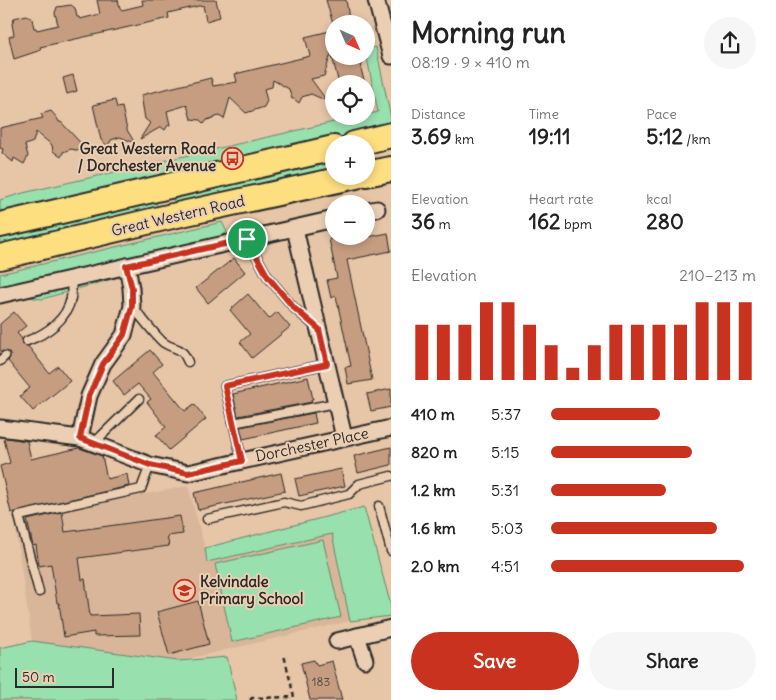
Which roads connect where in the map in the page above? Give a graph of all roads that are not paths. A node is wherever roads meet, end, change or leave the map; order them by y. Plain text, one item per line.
1 (376, 0) edge
2 (391, 56) edge
3 (391, 135) edge
4 (375, 139) edge
5 (325, 150) edge
6 (391, 168) edge
7 (375, 172) edge
8 (325, 183) edge
9 (161, 188) junction
10 (168, 217) junction
11 (325, 221) edge
12 (0, 225) edge
13 (295, 229) junction
14 (247, 239) junction
15 (0, 257) edge
16 (126, 266) junction
17 (72, 278) junction
18 (0, 295) edge
19 (132, 306) junction
20 (319, 329) junction
21 (27, 341) dead end
22 (188, 362) dead end
23 (327, 364) junction
24 (139, 399) dead end
25 (336, 403) junction
26 (233, 423) junction
27 (0, 428) edge
28 (391, 428) edge
29 (344, 437) junction
30 (87, 441) junction
31 (242, 461) junction
32 (150, 465) junction
33 (391, 476) edge
34 (379, 506) dead end
35 (207, 519) dead end
36 (391, 551) edge
37 (39, 592) dead end
38 (391, 628) edge
39 (357, 636) junction
40 (337, 641) dead end
41 (365, 660) dead end

1 - 2 street
3 - 4 main road
5 - 9 main road, Great Western Road
6 - 7 main road
8 - 10 main road, Great Western Road
9 - 10 main road
9 - 12 main road, Great Western Road
10 - 15 main road, Great Western Road
11 - 13 street
13 - 14 street
13 - 20 street
14 - 16 street
14 - 20 lane
16 - 17 street
16 - 19 street
17 - 18 street
17 - 21 lane
19 - 22 lane
19 - 30 street
20 - 23 street
23 - 25 street
23 - 26 lane
24 - 30 lane
25 - 26 lane
25 - 29 street
26 - 31 lane
27 - 30 street, Dorchester Place
28 - 29 street, Dorchester Place
29 - 31 street, Dorchester Place
30 - 32 street, Dorchester Place
31 - 32 street, Dorchester Place
32 - 37 lane
33 - 35 lane
34 - 36 lane
38 - 39 street
39 - 40 street
39 - 41 street

